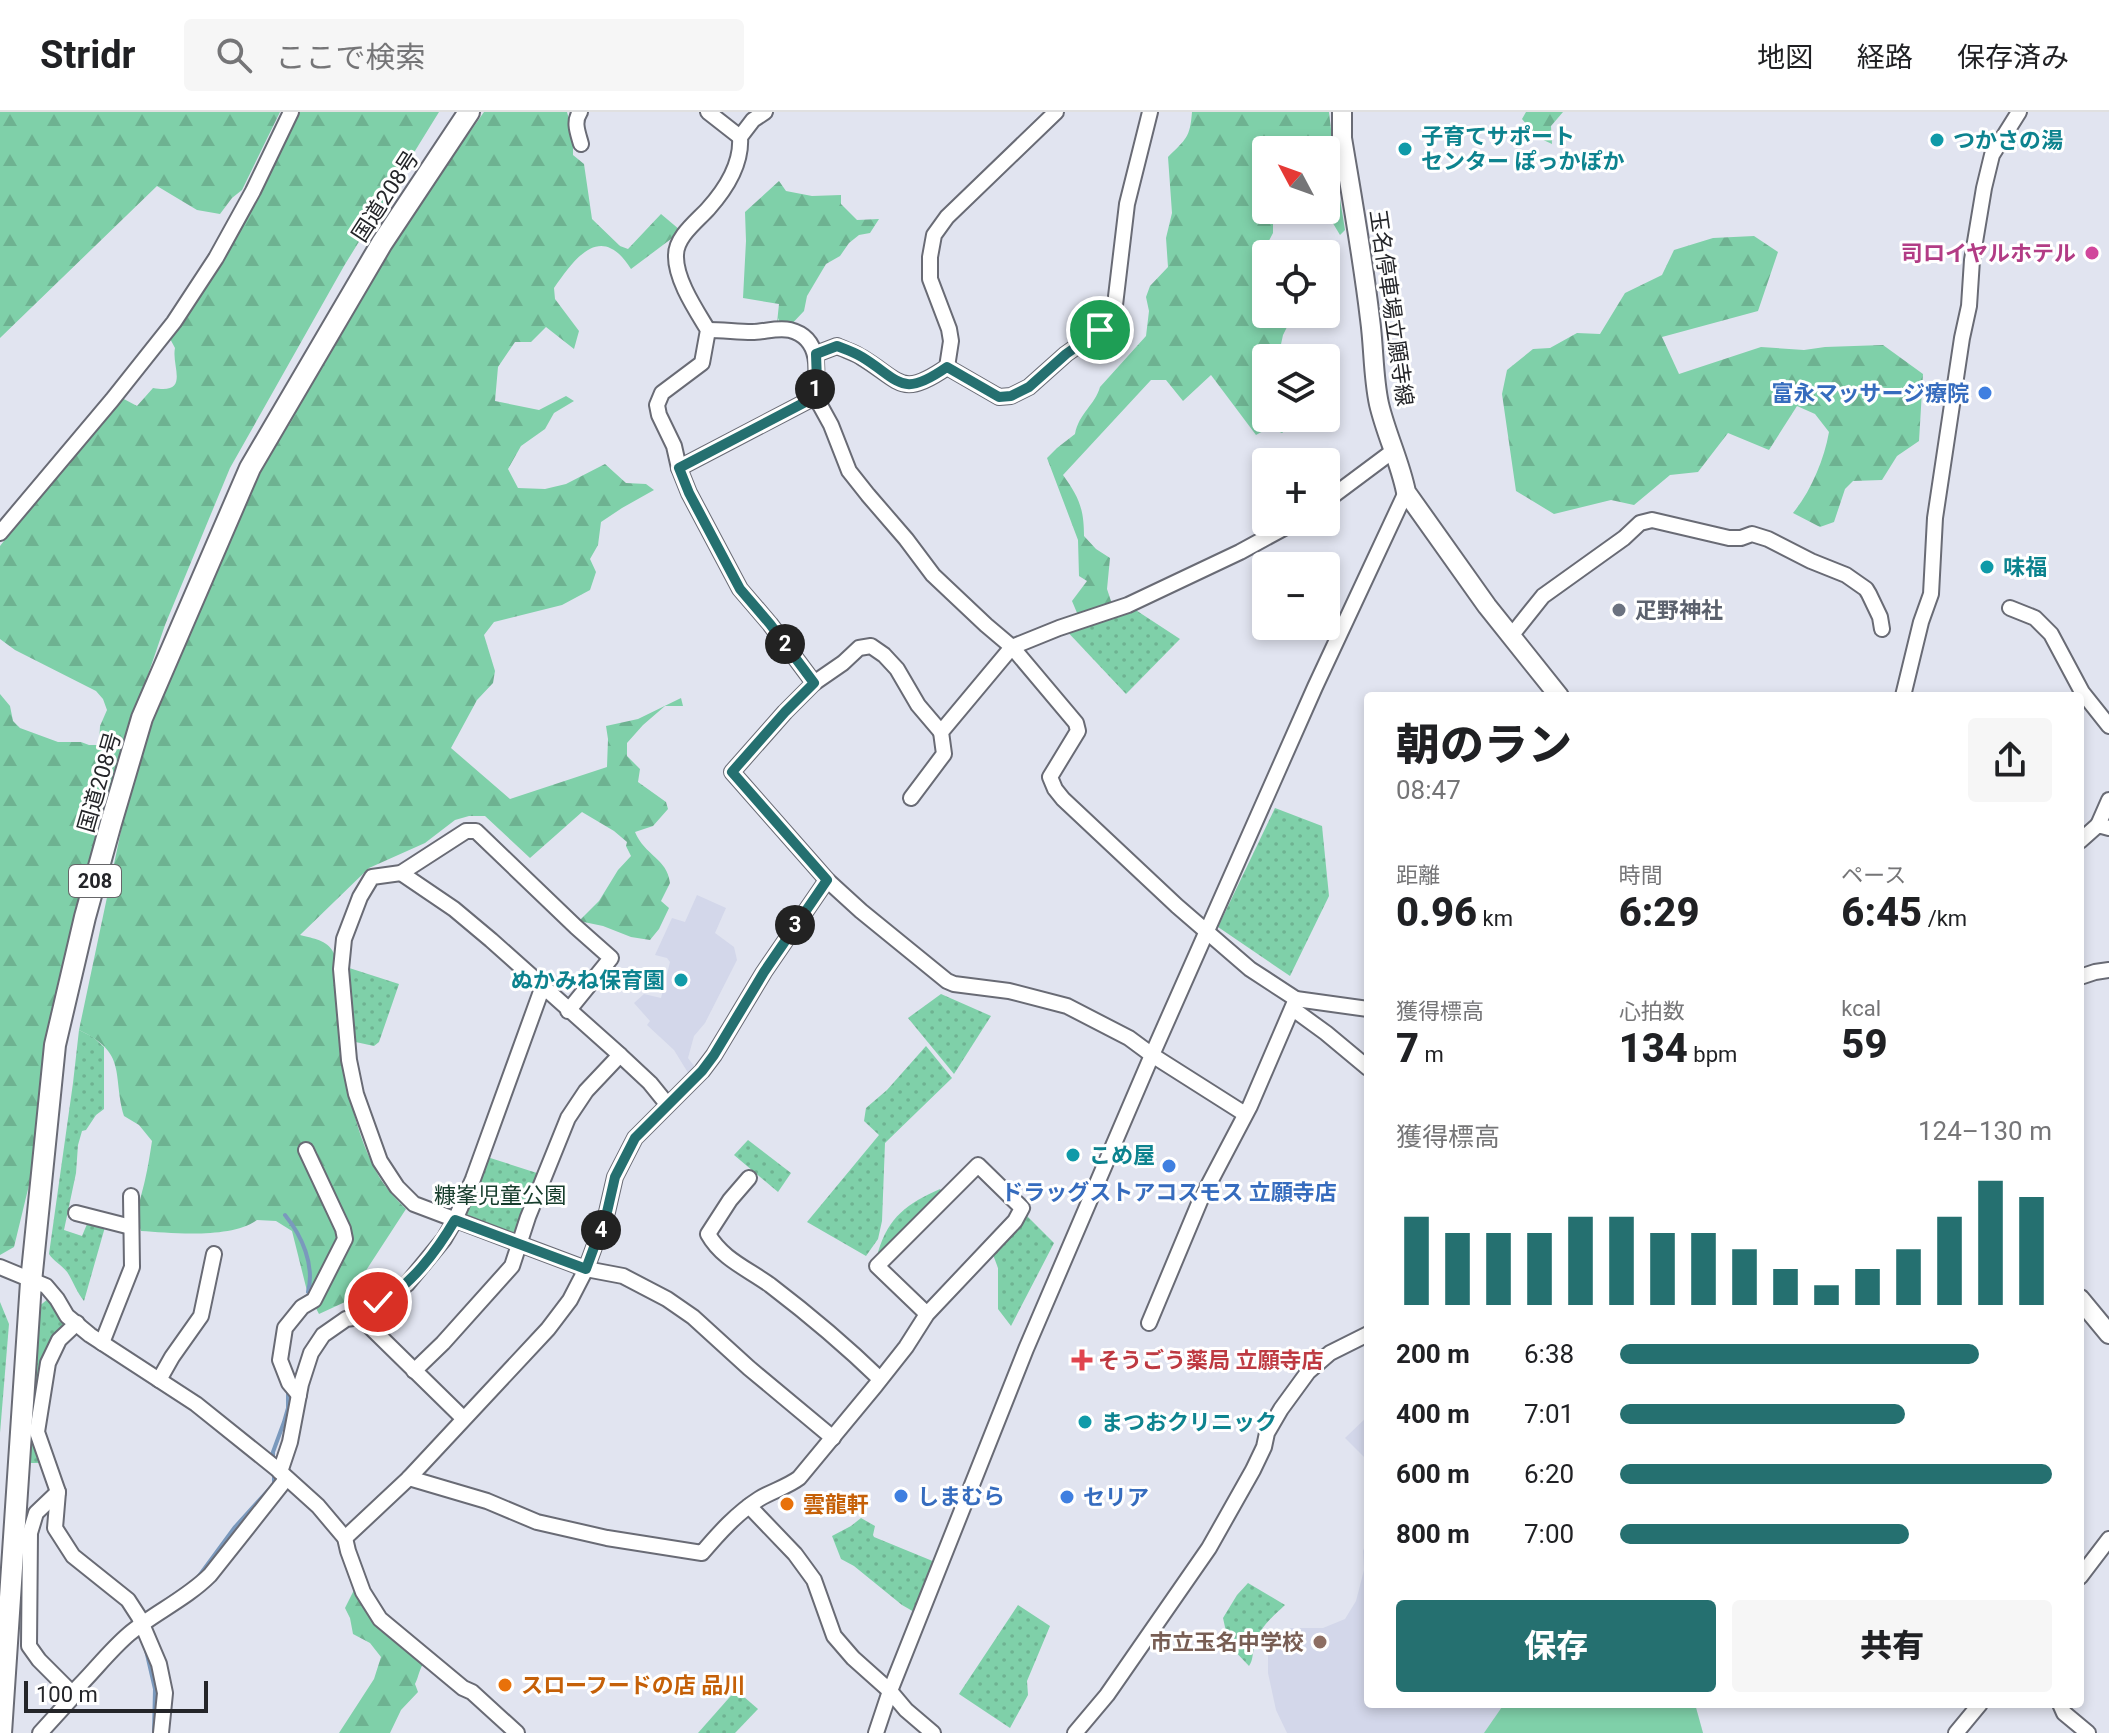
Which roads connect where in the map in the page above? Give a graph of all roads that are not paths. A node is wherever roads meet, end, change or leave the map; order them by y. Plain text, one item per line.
1 (291, 112) edge
2 (469, 112) edge
3 (580, 112) edge
4 (708, 112) edge
5 (765, 112) edge
6 (1056, 112) edge
7 (1150, 112) edge
8 (1342, 112) edge
9 (2019, 112) edge
10 (740, 137) junction
11 (581, 144) dead end
12 (708, 330) junction
13 (816, 354) junction
14 (947, 367) junction
15 (813, 398) junction
16 (1393, 451) junction
17 (679, 468) junction
18 (1340, 491) edge
19 (1406, 492) junction
20 (0, 533) edge
21 (1269, 536) edge
22 (2010, 608) dead end
23 (1882, 629) dead end
24 (1511, 636) junction
25 (1012, 647) junction
26 (814, 683) junction
27 (1556, 692) edge
28 (1904, 692) edge
29 (2082, 692) edge
30 (2084, 695) edge
31 (2109, 726) edge
32 (941, 732) junction
33 (911, 798) dead end
34 (2109, 800) edge
35 (2104, 826) edge
36 (2084, 838) edge
37 (401, 873) junction
38 (827, 880) junction
39 (1206, 932) junction
40 (2109, 970) edge
41 (2084, 976) edge
42 (543, 986) junction
43 (1294, 1004) junction
44 (1364, 1009) edge
45 (568, 1011) junction
46 (620, 1055) junction
47 (1152, 1055) junction
48 (1364, 1065) edge
49 (667, 1104) junction
50 (1245, 1114) junction
51 (306, 1150) dead end
52 (749, 1178) dead end
53 (131, 1196) dead end
54 (76, 1213) dead end
55 (455, 1220) junction
56 (131, 1227) junction
57 (520, 1243) junction
58 (214, 1254) dead end
59 (0, 1267) edge
60 (586, 1269) junction
61 (31, 1282) junction
62 (2084, 1304) edge
63 (927, 1314) junction
64 (360, 1317) junction
65 (77, 1323) junction
66 (1149, 1323) dead end
67 (2109, 1334) edge
68 (1364, 1336) edge
69 (102, 1343) junction
70 (414, 1371) junction
71 (880, 1379) junction
72 (159, 1380) junction
73 (299, 1395) junction
74 (463, 1418) junction
75 (833, 1438) junction
76 (281, 1473) junction
77 (409, 1478) junction
78 (58, 1492) junction
79 (749, 1506) junction
80 (345, 1538) junction
81 (2109, 1539) edge
82 (2084, 1572) edge
83 (141, 1625) junction
84 (890, 1691) junction
85 (72, 1693) junction
86 (1977, 1708) edge
87 (2062, 1708) edge
88 (2085, 1732) edge
89 (1, 1733) edge
90 (40, 1733) edge
91 (161, 1733) edge
92 (517, 1733) edge
93 (876, 1733) edge
94 (933, 1733) edge
95 (1075, 1733) edge
96 (1956, 1733) edge

1 - 20 street
2 - 61 highway, 国道208号 / 208
3 - 11 street
4 - 10 street
5 - 10 street
6 - 14 street
7 - 14 street
8 - 16 main road, 玉名停車場立願寺線
9 - 28 street
10 - 12 street
12 - 13 street
12 - 17 street
13 - 14 street
13 - 15 street
15 - 17 street
15 - 25 street
16 - 18 street
16 - 19 main road, 玉名停車場立願寺線
17 - 26 street
19 - 24 main road, 玉名停車場立願寺線
19 - 39 street
21 - 25 street
22 - 29 street
23 - 24 street
24 - 27 main road, 玉名停車場立願寺線
25 - 32 street
25 - 39 street
26 - 32 street
26 - 38 street
30 - 31 street
32 - 33 street
34 - 35 street
35 - 36 street
37 - 42 street
37 - 45 street
37 - 55 street
38 - 47 street
38 - 49 street
39 - 43 street
39 - 47 street
40 - 41 street
42 - 45 street
42 - 55 street
43 - 44 street
43 - 48 street
43 - 50 street
45 - 46 street
46 - 49 street
46 - 57 street
47 - 50 street
47 - 84 street
49 - 60 street
50 - 66 street
51 - 73 street
52 - 71 street
53 - 56 street
54 - 56 street
55 - 57 street
55 - 64 street
56 - 69 street
57 - 60 street
57 - 70 street
58 - 72 street
59 - 61 street
60 - 74 street
60 - 75 street
61 - 65 street
61 - 89 highway, 国道208号 / 208
62 - 67 main road
63 - 63 street
63 - 71 street
64 - 70 street
64 - 73 street
65 - 69 street
65 - 78 street
68 - 95 street
69 - 72 street
70 - 74 street
71 - 75 street
72 - 76 street
73 - 76 street
74 - 77 street
75 - 79 street
76 - 80 street
76 - 83 street
77 - 79 street
77 - 80 street
78 - 83 street
78 - 85 street
79 - 84 street
80 - 92 street
81 - 82 street
83 - 85 street
83 - 91 street
84 - 93 street
84 - 94 street
85 - 90 street
86 - 96 street
87 - 88 street

